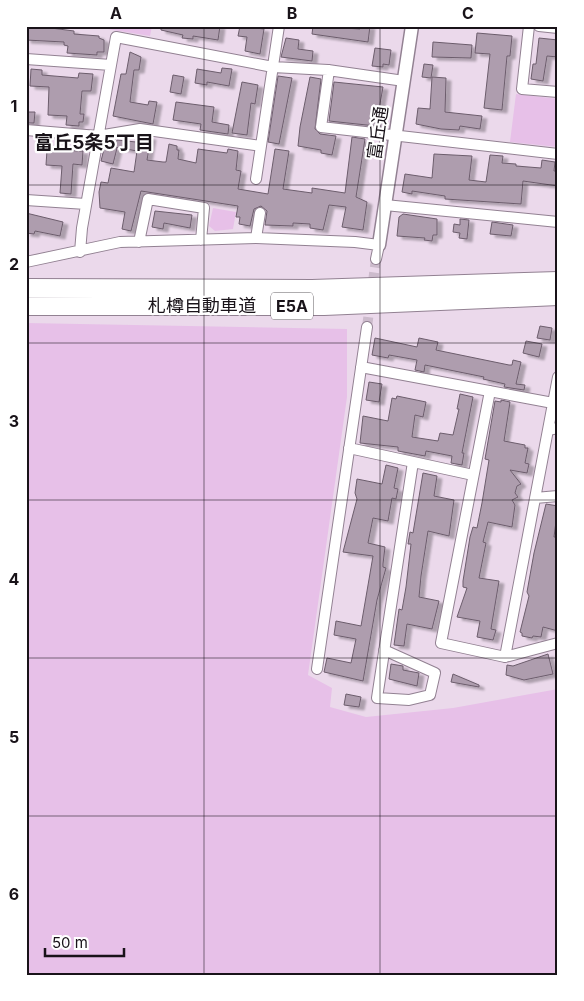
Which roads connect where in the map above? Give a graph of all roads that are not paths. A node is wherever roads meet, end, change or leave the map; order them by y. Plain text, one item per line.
1 (279, 26) edge
2 (412, 26) edge
3 (529, 26) edge
4 (539, 26) edge
5 (558, 28) edge
6 (26, 60) edge
7 (111, 65) junction
8 (273, 67) junction
9 (329, 70) junction
10 (404, 81) junction
11 (558, 92) edge
12 (26, 130) edge
13 (98, 136) junction
14 (396, 137) junction
15 (261, 146) junction
16 (558, 154) edge
17 (256, 179) dead end
18 (26, 200) edge
19 (86, 204) junction
20 (385, 205) junction
21 (260, 213) dead end
22 (558, 222) edge
23 (256, 238) junction
24 (201, 240) junction
25 (139, 242) junction
26 (379, 245) junction
27 (80, 252) junction
28 (376, 259) tunnel mouth
29 (26, 262) edge
30 (558, 281) edge
31 (26, 288) edge
32 (558, 296) edge
33 (26, 306) edge
34 (366, 327) tunnel mouth
35 (361, 366) junction
36 (558, 377) edge
37 (490, 391) junction
38 (553, 403) junction
39 (553, 429) edge
40 (349, 448) junction
41 (413, 462) junction
42 (474, 475) junction
43 (558, 496) edge
44 (535, 498) junction
45 (558, 644) edge
46 (384, 650) junction
47 (505, 656) junction
48 (317, 669) dead end

1 - 8 street
2 - 10 street, 富丘通
3 - 11 street
4 - 5 street
6 - 7 street
7 - 8 street
7 - 13 street
8 - 9 street
8 - 15 street
9 - 10 street
9 - 14 street
10 - 14 street, 富丘通
12 - 13 street
13 - 15 street
13 - 19 street
14 - 16 street
14 - 20 street, 富丘通
15 - 17 street
18 - 19 street
19 - 27 street
20 - 22 street
20 - 26 street, 富丘通
21 - 23 street
23 - 24 street
23 - 26 street
24 - 25 street
24 - 25 street
25 - 27 street
26 - 28 street
27 - 29 street
30 - 31 highway, 札樽自動車道 / E5A
32 - 33 highway, 札樽自動車道 / E5A
34 - 35 street
35 - 37 street
35 - 40 street
36 - 38 street
37 - 38 street
37 - 42 street
38 - 39 street
39 - 44 street
40 - 41 street
40 - 48 street
41 - 42 street
41 - 46 street
42 - 47 street
43 - 44 street
44 - 47 street
45 - 47 street
46 - 46 street

